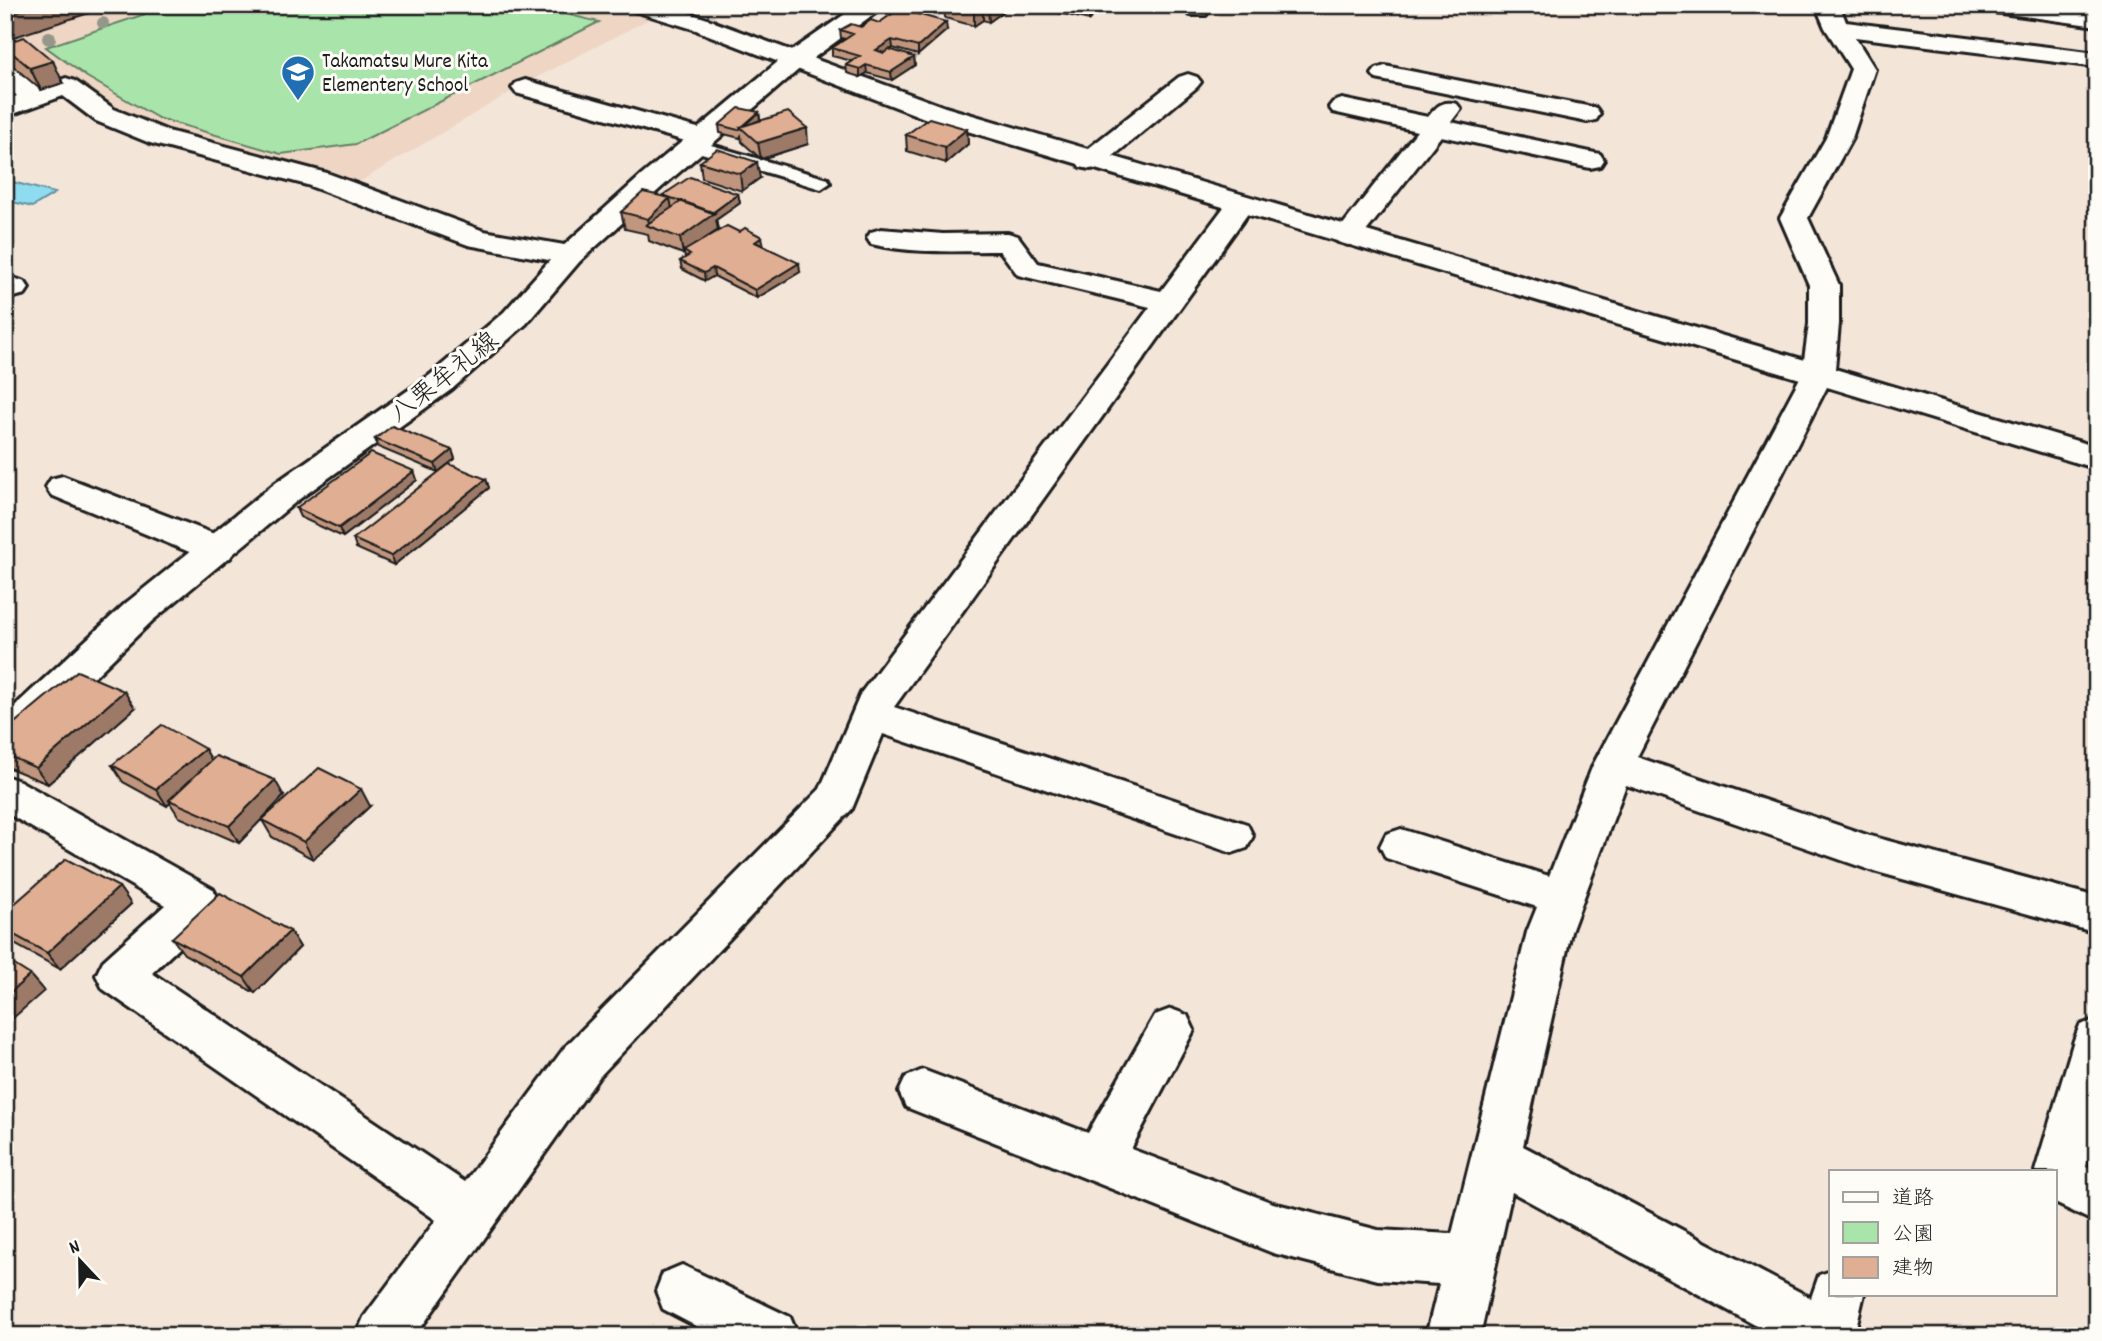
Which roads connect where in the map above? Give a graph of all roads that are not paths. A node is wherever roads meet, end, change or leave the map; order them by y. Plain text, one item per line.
1 (639, 5) edge
2 (874, 5) edge
3 (1994, 5) edge
4 (1834, 17) edge
5 (2097, 19) edge
6 (795, 60) junction
7 (2097, 61) edge
8 (5, 72) edge
9 (1385, 74) dead end
10 (1188, 82) dead end
11 (525, 88) dead end
12 (1463, 91) junction
13 (35, 98) junction
14 (1342, 107) dead end
15 (5, 108) edge
16 (1587, 114) dead end
17 (1434, 126) junction
18 (698, 141) junction
19 (1590, 160) dead end
20 (1090, 161) junction
21 (821, 183) dead end
22 (1240, 205) junction
23 (1348, 236) junction
24 (881, 238) dead end
25 (570, 255) junction
26 (1168, 302) junction
27 (1818, 374) junction
28 (2097, 458) edge
29 (63, 487) dead end
30 (217, 548) junction
31 (870, 714) junction
32 (5, 739) edge
33 (1613, 765) junction
34 (5, 792) edge
35 (1232, 836) dead end
36 (1401, 846) dead end
37 (1563, 898) junction
38 (2097, 915) edge
39 (1171, 1030) dead end
40 (2097, 1040) edge
41 (923, 1092) dead end
42 (1496, 1157) junction
43 (1099, 1161) junction
44 (2097, 1199) edge
45 (471, 1215) junction
46 (1471, 1261) junction
47 (682, 1291) dead end
48 (1837, 1296) edge
49 (1827, 1335) edge
50 (383, 1336) edge
51 (771, 1336) edge
52 (1453, 1336) edge

1 - 6 street
2 - 6 street, 八栗牟礼線
3 - 5 street
4 - 7 street
4 - 27 street
6 - 18 street, 八栗牟礼線
6 - 20 street
8 - 13 street
9 - 12 street
10 - 20 street
11 - 18 street
12 - 16 street
12 - 17 street
13 - 15 street
13 - 25 street
14 - 17 street
17 - 19 street
17 - 23 street
18 - 21 lane
18 - 25 street, 八栗牟礼線
20 - 22 street
22 - 23 street
22 - 26 street
23 - 27 street
24 - 26 street
25 - 30 street, 八栗牟礼線
26 - 31 street
27 - 28 street
27 - 33 street
29 - 30 street
30 - 32 street, 八栗牟礼線
31 - 35 street
31 - 45 street
33 - 37 street
33 - 38 street
34 - 45 street
36 - 37 street
37 - 42 street
39 - 43 street
40 - 44 street
41 - 43 street
42 - 46 street
42 - 49 street
43 - 46 street
45 - 50 street
46 - 52 street
47 - 51 street
48 - 49 street

